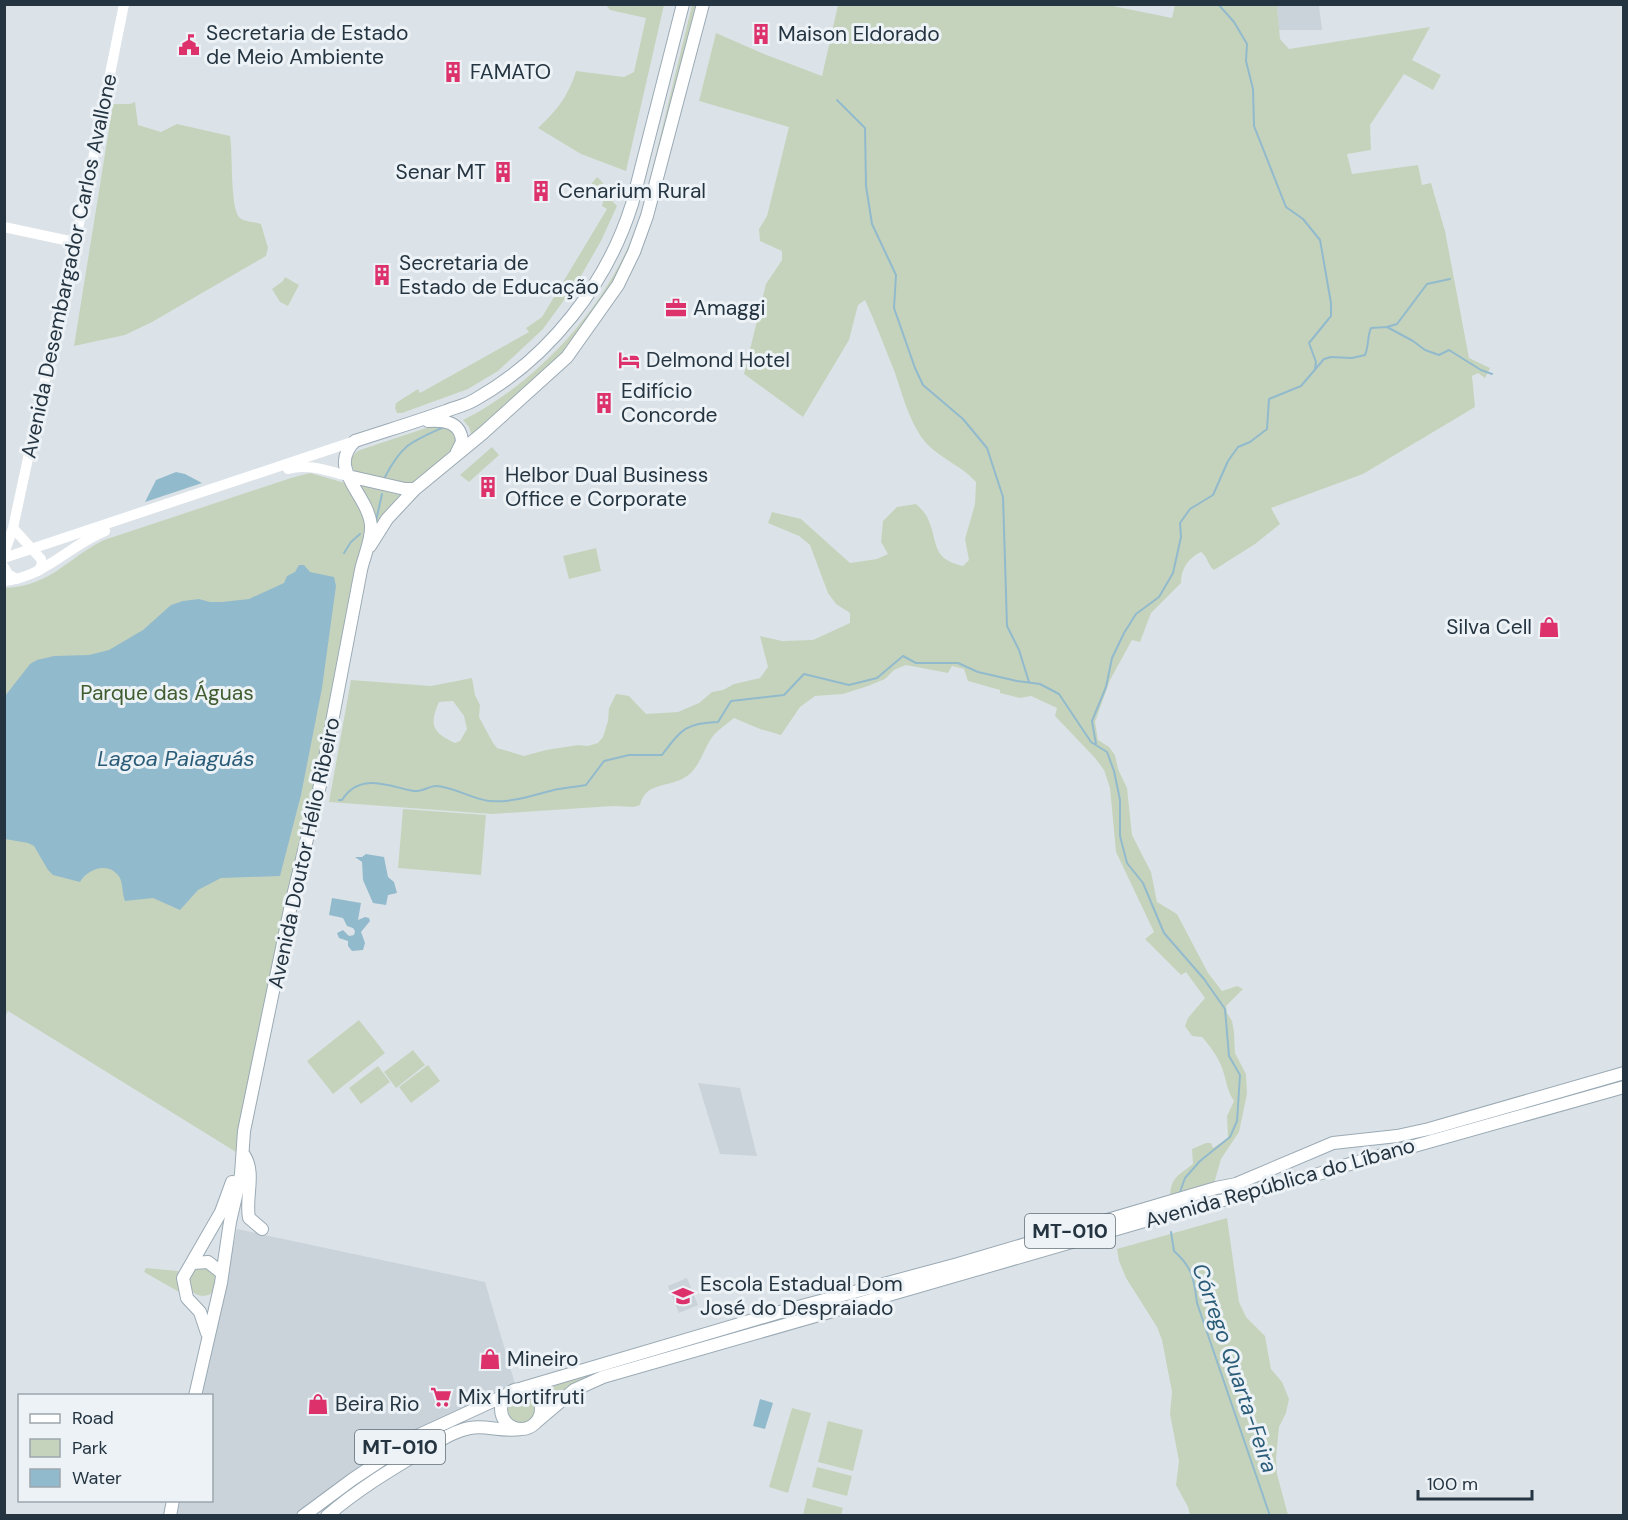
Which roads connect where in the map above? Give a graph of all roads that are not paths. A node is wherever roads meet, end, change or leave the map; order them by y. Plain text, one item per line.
1 (124, 4) edge
2 (683, 4) edge
3 (703, 4) edge
4 (4, 227) edge
5 (74, 242) junction
6 (419, 421) junction
7 (355, 441) junction
8 (453, 458) junction
9 (348, 476) junction
10 (415, 489) junction
11 (13, 528) junction
12 (32, 549) junction
13 (5, 552) edge
14 (365, 553) junction
15 (4, 567) edge
16 (38, 571) junction
17 (17, 579) junction
18 (4, 580) edge
19 (1623, 1073) edge
20 (1623, 1087) edge
21 (1333, 1143) junction
22 (241, 1152) junction
23 (1296, 1158) junction
24 (1343, 1166) junction
25 (1304, 1179) junction
26 (262, 1229) dead end
27 (193, 1263) junction
28 (222, 1273) junction
29 (217, 1299) junction
30 (195, 1305) junction
31 (207, 1336) junction
32 (511, 1392) junction
33 (195, 1394) edge
34 (534, 1424) junction
35 (521, 1429) junction
36 (303, 1515) edge
37 (327, 1515) edge

1 - 5 street, Avenida Desembargador Carlos Avallone
2 - 6 main road
3 - 8 main road, Avenida Doutor Hélio Ribeiro
4 - 5 street
5 - 11 street, Avenida Desembargador Carlos Avallone
6 - 7 main road
6 - 8 main road
7 - 9 main road
7 - 12 street
8 - 10 main road, Avenida Doutor Hélio Ribeiro
9 - 10 main road
9 - 14 main road, Avenida Doutor Hélio Ribeiro
9 - 16 street
10 - 14 main road, Avenida Doutor Hélio Ribeiro
11 - 12 street
11 - 13 street, Avenida Desembargador Carlos Avallone
12 - 13 street
12 - 16 street
14 - 22 main road, Avenida Doutor Hélio Ribeiro
15 - 17 street
16 - 17 street
17 - 18 street
19 - 21 main road, Avenida República do Líbano / MT-010
20 - 24 main road, Avenida República do Líbano / MT-010
21 - 23 main road, Avenida República do Líbano / MT-010
21 - 24 main road
22 - 26 main road
22 - 27 main road, Avenida Doutor Hélio Ribeiro
22 - 28 main road, Avenida Doutor Hélio Ribeiro
23 - 25 main road
23 - 32 main road, Avenida República do Líbano / MT-010
24 - 25 main road, Avenida República do Líbano / MT-010
25 - 34 main road, Avenida República do Líbano / MT-010
27 - 28 main road
27 - 30 main road, Avenida Doutor Hélio Ribeiro
28 - 29 main road, Avenida Doutor Hélio Ribeiro
29 - 30 main road
29 - 31 main road, Avenida Doutor Hélio Ribeiro
30 - 31 main road, Avenida Doutor Hélio Ribeiro
31 - 33 main road, Avenida Doutor Hélio Ribeiro
32 - 34 main road
32 - 35 main road
32 - 36 main road, Avenida República do Líbano / MT-010
34 - 35 main road, Avenida República do Líbano / MT-010
35 - 37 main road, Avenida República do Líbano / MT-010

